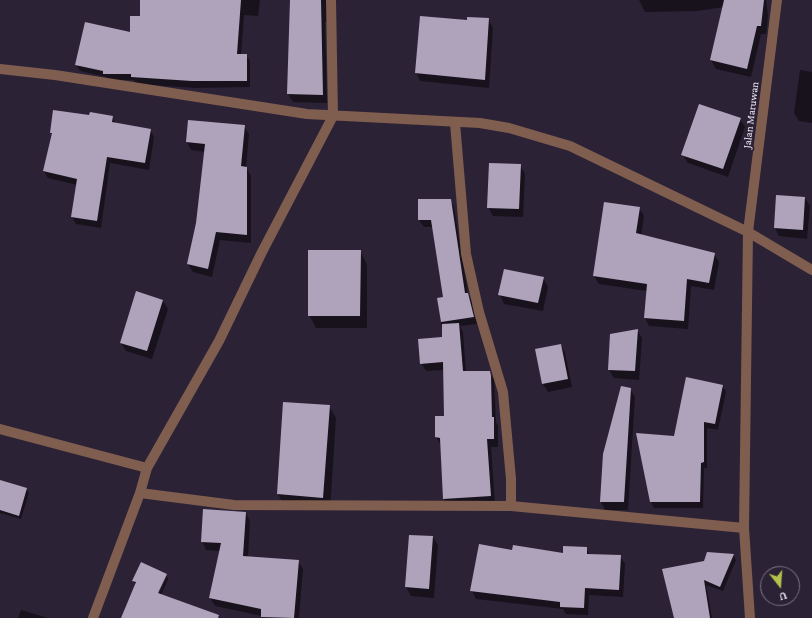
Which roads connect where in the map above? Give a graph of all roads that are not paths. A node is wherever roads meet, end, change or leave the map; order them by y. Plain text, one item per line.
1 (331, 0) edge
2 (777, 0) edge
3 (0, 69) edge
4 (333, 116) junction
5 (455, 123) junction
6 (748, 232) junction
7 (812, 270) edge
8 (0, 429) edge
9 (147, 468) junction
10 (140, 493) junction
11 (511, 506) junction
12 (744, 528) junction
13 (93, 618) edge
14 (750, 618) edge

1 - 4 street
2 - 6 street, Jalan Maruwan
3 - 4 street
4 - 5 street
4 - 9 street
5 - 6 street
5 - 11 street
6 - 7 street
6 - 12 street, Jalan Maruwan
8 - 9 street
9 - 10 street
10 - 11 street
10 - 13 street
11 - 12 street
12 - 14 street, Jalan Maruwan

